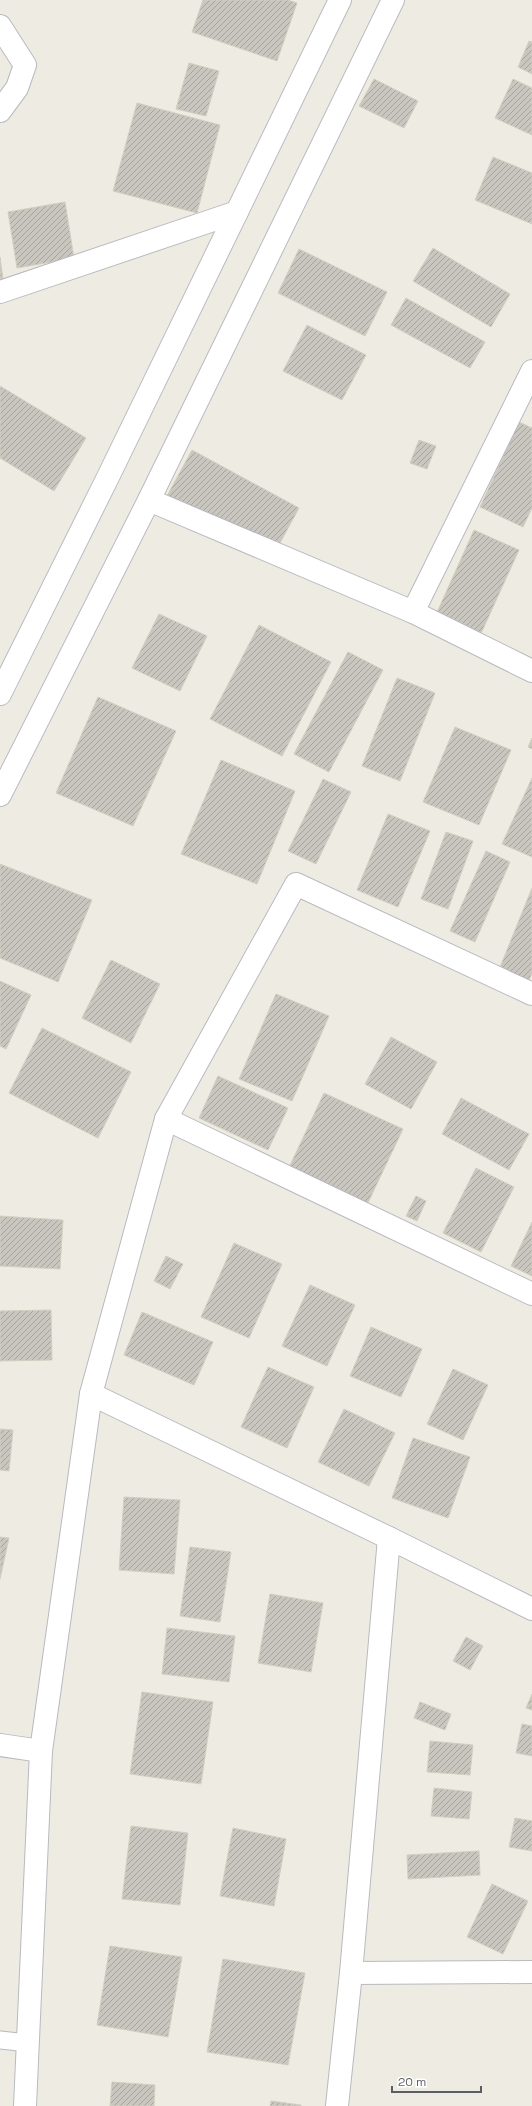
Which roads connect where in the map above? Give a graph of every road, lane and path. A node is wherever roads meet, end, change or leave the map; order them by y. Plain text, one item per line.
1 (340, 0) edge
2 (393, 0) edge
3 (0, 26) edge
4 (0, 111) edge
5 (237, 212) junction
6 (0, 292) edge
7 (532, 371) edge
8 (149, 500) junction
9 (413, 612) junction
10 (532, 671) edge
11 (0, 694) edge
12 (0, 795) edge
13 (532, 994) edge
14 (166, 1119) junction
15 (532, 1294) edge
16 (91, 1394) junction
17 (390, 1538) junction
18 (532, 1609) edge
19 (0, 1745) edge
20 (41, 1751) junction
21 (532, 1972) edge
22 (351, 1973) junction
23 (0, 2040) edge
24 (28, 2043) junction
25 (24, 2106) edge
26 (337, 2106) edge

1 - 5 street
2 - 8 street
3 - 4 street
5 - 6 street
5 - 11 street
7 - 9 street
8 - 9 street
8 - 12 street
9 - 10 street
13 - 14 street
14 - 15 street
14 - 16 street
16 - 17 street
16 - 20 street
17 - 18 street
17 - 22 street
19 - 20 street
20 - 24 street
21 - 22 street
22 - 26 street
23 - 24 lane
24 - 25 street

